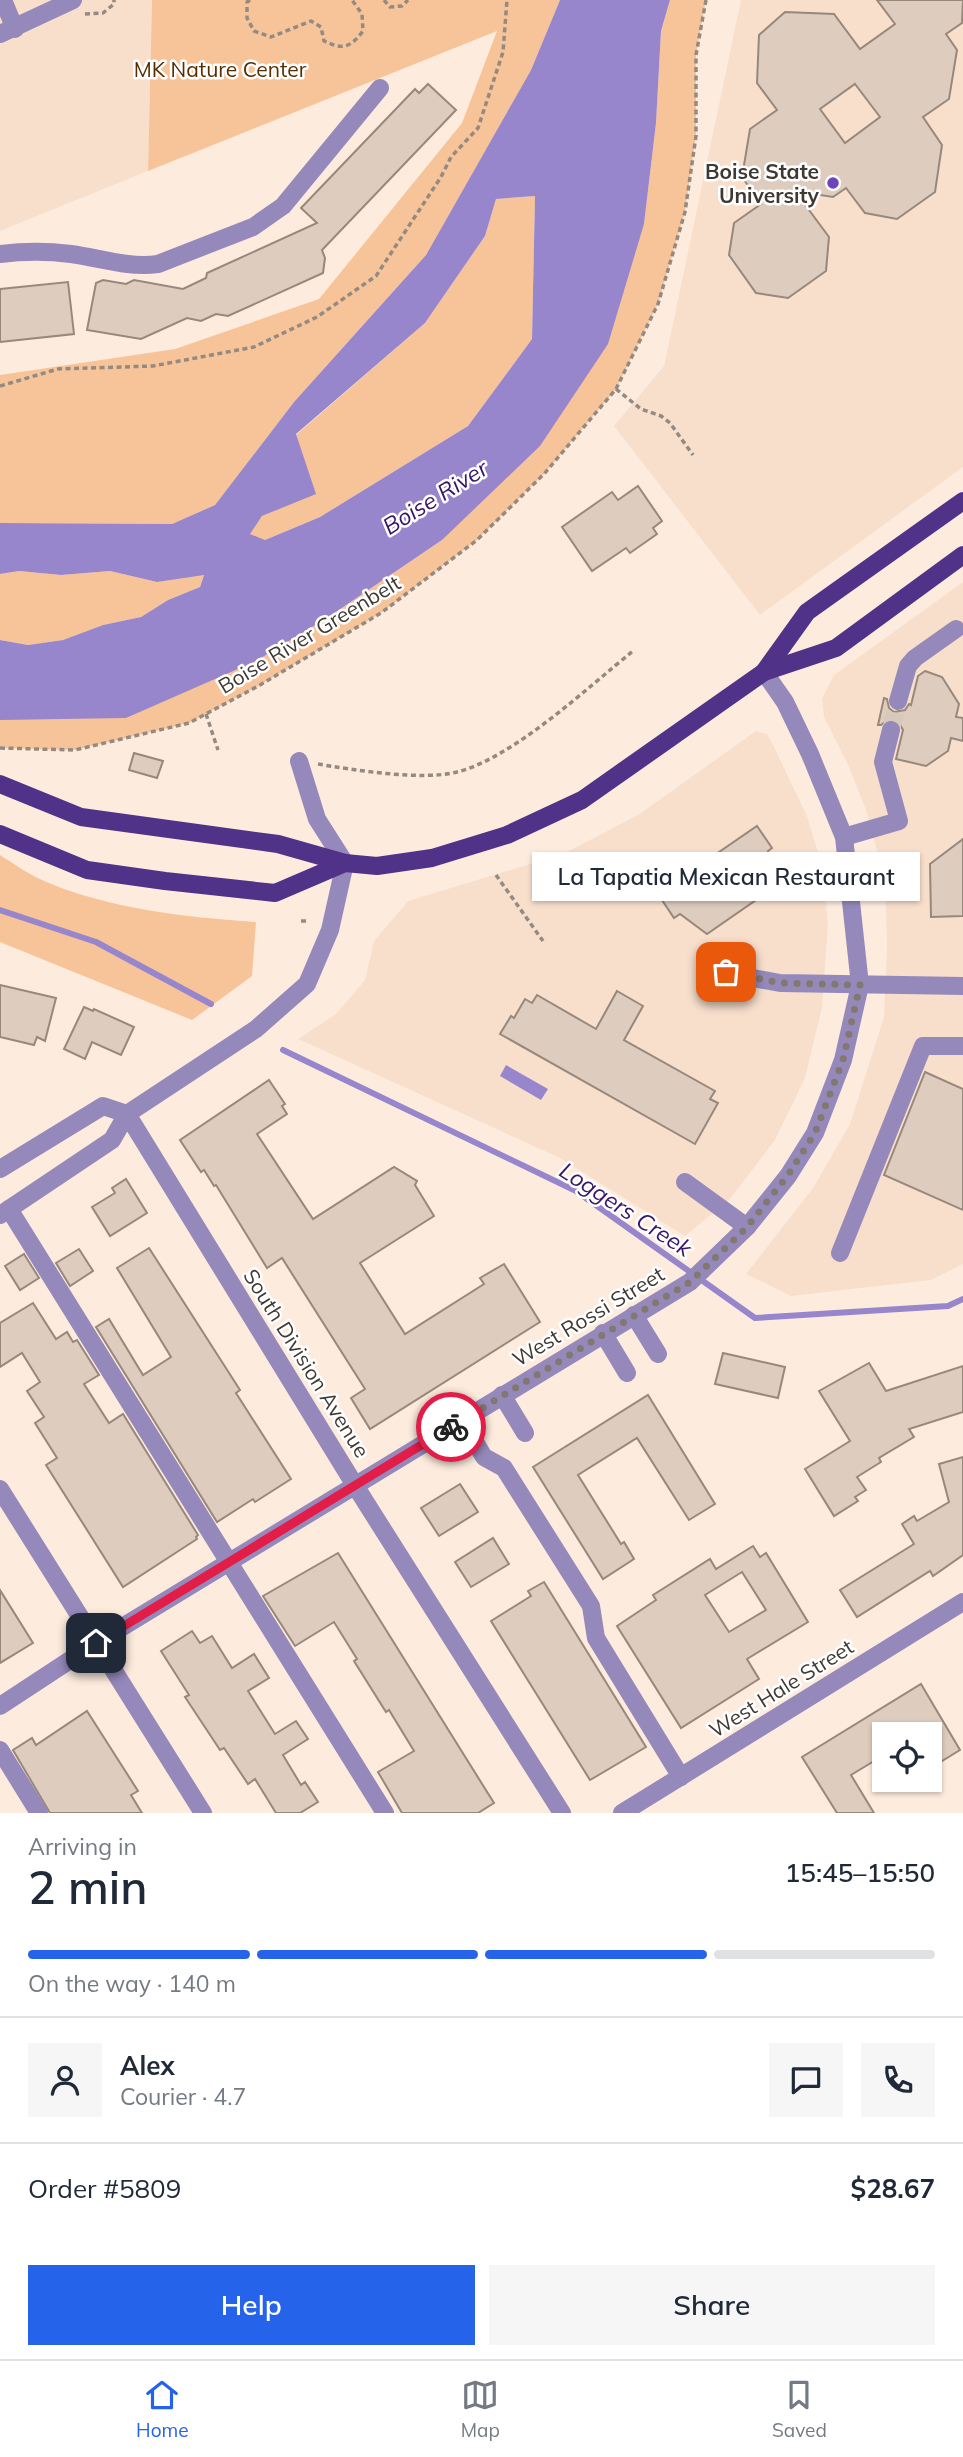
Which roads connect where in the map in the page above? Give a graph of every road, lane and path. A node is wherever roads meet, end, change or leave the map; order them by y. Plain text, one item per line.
1 (3, 0) edge
2 (114, 0) edge
3 (250, 0) edge
4 (352, 0) edge
5 (384, 0) edge
6 (408, 0) edge
7 (508, 0) edge
8 (706, 0) edge
9 (78, 7) edge
10 (7, 32) edge
11 (380, 88) dead end
12 (0, 254) edge
13 (0, 386) edge
14 (616, 389) junction
15 (693, 455) dead end
16 (963, 500) edge
17 (963, 555) edge
18 (956, 629) dead end
19 (633, 651) dead end
20 (764, 672) junction
21 (898, 701) tunnel mouth
22 (206, 714) junction
23 (891, 730) tunnel mouth
24 (0, 748) edge
25 (218, 750) dead end
26 (299, 761) joint
27 (0, 784) edge
28 (0, 834) edge
29 (844, 837) junction
30 (345, 863) junction
31 (496, 875) dead end
32 (309, 920) dead end
33 (301, 921) dead end
34 (543, 941) dead end
35 (726, 972) dead end
36 (860, 985) junction
37 (963, 986) edge
38 (963, 1046) edge
39 (127, 1114) junction
40 (0, 1169) edge
41 (685, 1182) dead end
42 (4, 1212) edge
43 (747, 1227) junction
44 (840, 1253) dead end
45 (634, 1315) junction
46 (603, 1333) junction
47 (658, 1354) dead end
48 (627, 1373) dead end
49 (502, 1395) junction
50 (462, 1420) junction
51 (525, 1433) dead end
52 (356, 1487) junction
53 (0, 1489) edge
54 (229, 1563) junction
55 (963, 1602) edge
56 (96, 1643) junction
57 (0, 1706) edge
58 (0, 1750) edge
59 (681, 1777) junction
60 (39, 1813) edge
61 (203, 1813) edge
62 (385, 1813) edge
63 (562, 1813) edge
64 (622, 1813) edge

1 - 10 street
2 - 9 path
3 - 4 path
5 - 6 path
7 - 13 path
8 - 14 path, Boise River Greenbelt
9 - 10 street
11 - 12 street
14 - 15 path
14 - 22 path, Boise River Greenbelt
16 - 20 main road
17 - 20 main road
18 - 21 street
19 - 26 path
20 - 29 street, West Rossi Street
20 - 30 main road
22 - 24 path, Boise River Greenbelt
22 - 25 path
23 - 29 street
26 - 30 street
27 - 30 main road
28 - 30 main road
29 - 36 street, West Rossi Street
30 - 39 street
31 - 34 path
32 - 33 path
35 - 36 street
36 - 37 street
36 - 43 street, West Rossi Street
38 - 44 street
39 - 40 street
39 - 42 street
39 - 52 street, South Division Avenue
41 - 43 street
42 - 54 street
43 - 45 street, West Rossi Street
45 - 46 street, West Rossi Street
45 - 47 street
46 - 48 street
46 - 49 street, West Rossi Street
49 - 50 street, West Rossi Street
49 - 51 street
50 - 52 street, West Rossi Street
50 - 59 street
52 - 54 street, West Rossi Street
52 - 63 street, South Division Avenue
53 - 56 street
54 - 56 street, West Rossi Street
54 - 62 street
55 - 59 street, West Hale Street
56 - 57 street, West Rossi Street
56 - 61 street
58 - 60 street
59 - 64 street, West Hale Street

